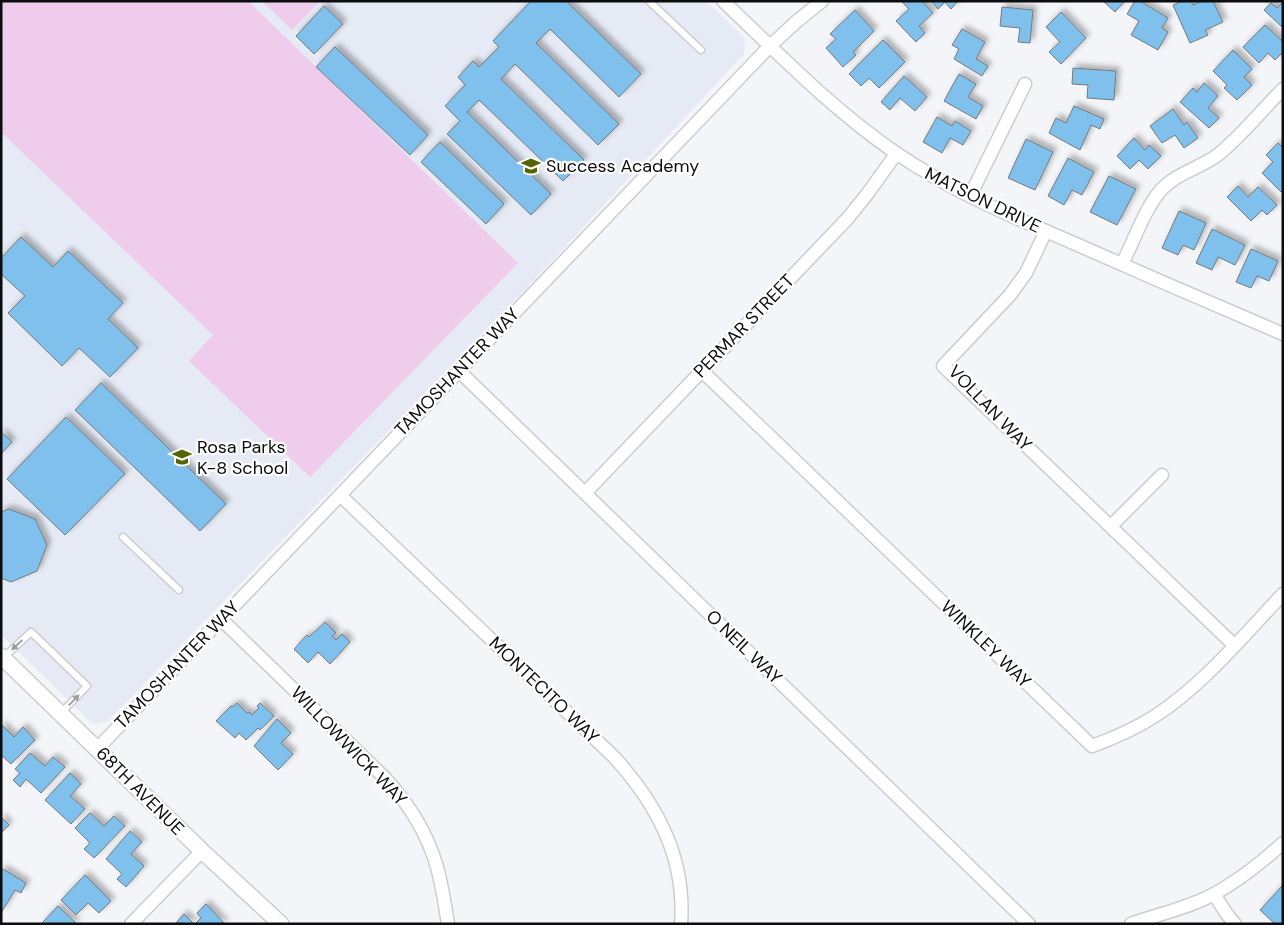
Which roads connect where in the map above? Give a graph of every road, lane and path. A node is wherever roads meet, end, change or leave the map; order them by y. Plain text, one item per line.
1 (649, 1) edge
2 (724, 1) edge
3 (822, 1) edge
4 (770, 46) junction
5 (700, 50) dead end
6 (1025, 84) dead end
7 (1283, 88) edge
8 (896, 154) junction
9 (970, 196) junction
10 (1046, 231) junction
11 (1122, 264) junction
12 (1283, 334) edge
13 (459, 371) junction
14 (702, 371) junction
15 (1162, 475) dead end
16 (586, 494) junction
17 (340, 495) junction
18 (1111, 526) junction
19 (123, 537) dead end
20 (179, 590) dead end
21 (1283, 594) edge
22 (221, 619) junction
23 (1234, 645) junction
24 (2, 657) edge
25 (61, 713) junction
26 (98, 748) junction
27 (1283, 844) edge
28 (202, 851) junction
29 (1214, 894) junction
30 (131, 924) edge
31 (281, 924) edge
32 (448, 924) edge
33 (681, 924) edge
34 (1029, 924) edge
35 (1131, 924) edge
36 (1235, 924) edge

1 - 5 lane
2 - 4 street, MATSON DRIVE
3 - 4 street, TAMOSHANTER WAY
4 - 8 street, MATSON DRIVE
4 - 13 street, TAMOSHANTER WAY
6 - 9 street
7 - 11 street
8 - 9 street, MATSON DRIVE
8 - 14 street, PERMAR STREET
9 - 10 street, MATSON DRIVE
10 - 11 street, MATSON DRIVE
10 - 18 street, VOLLAN WAY
11 - 12 street, MATSON DRIVE
13 - 16 street, O NEIL WAY
13 - 17 street, TAMOSHANTER WAY
14 - 16 street, PERMAR STREET
14 - 23 street, WINKLEY WAY
15 - 18 street
16 - 34 street, O NEIL WAY
17 - 22 street, TAMOSHANTER WAY
17 - 33 street, MONTECITO WAY
18 - 23 street, VOLLAN WAY
19 - 20 lane
21 - 23 street, WINKLEY WAY
22 - 26 street, TAMOSHANTER WAY
22 - 32 street, WILLOWWICK WAY
24 - 25 street, 68TH AVENUE
25 -> 24 lane
25 - 26 street, 68TH AVENUE
26 - 28 street, 68TH AVENUE
27 - 29 street
28 - 30 street
28 - 31 street, 68TH AVENUE
29 - 35 street
29 - 36 street

